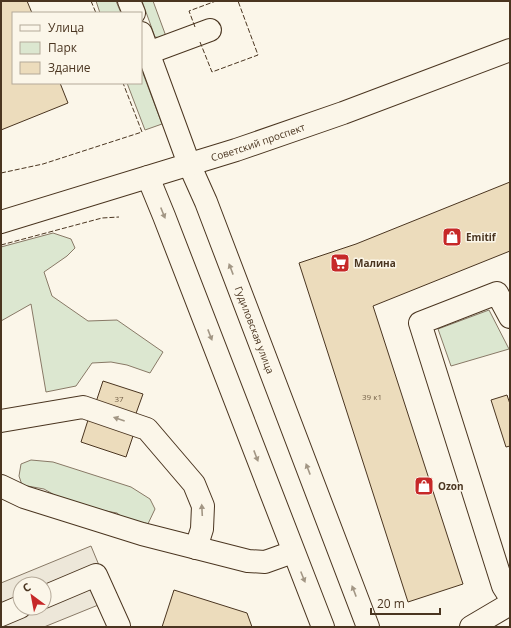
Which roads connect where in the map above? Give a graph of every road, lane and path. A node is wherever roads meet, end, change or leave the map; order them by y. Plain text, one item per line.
1 (129, 1) edge
2 (134, 12) edge
3 (210, 30) dead end
4 (142, 36) edge
5 (510, 50) edge
6 (148, 53) junction
7 (189, 164) junction
8 (148, 177) junction
9 (1, 222) edge
10 (510, 317) edge
11 (1, 421) edge
12 (1, 486) edge
13 (196, 548) junction
14 (293, 552) junction
15 (52, 594) edge
16 (510, 597) edge
17 (510, 604) edge
18 (12, 610) edge
19 (1, 615) edge
20 (119, 626) edge
21 (323, 627) edge
22 (368, 627) edge
23 (471, 627) edge

1 - 2 street
3 - 6 street
4 - 6 street, Гудиловская улица
5 - 7 street, Советский проспект
6 - 7 street, Гудиловская улица
7 - 8 street, Советский проспект
22 -> 7 street, Гудиловская улица
8 - 9 street, Советский проспект
8 -> 14 street
10 - 16 street
13 -> 11 street
12 - 13 street
13 - 14 street
14 -> 21 street
15 - 20 street
17 - 23 street
18 - 19 street

